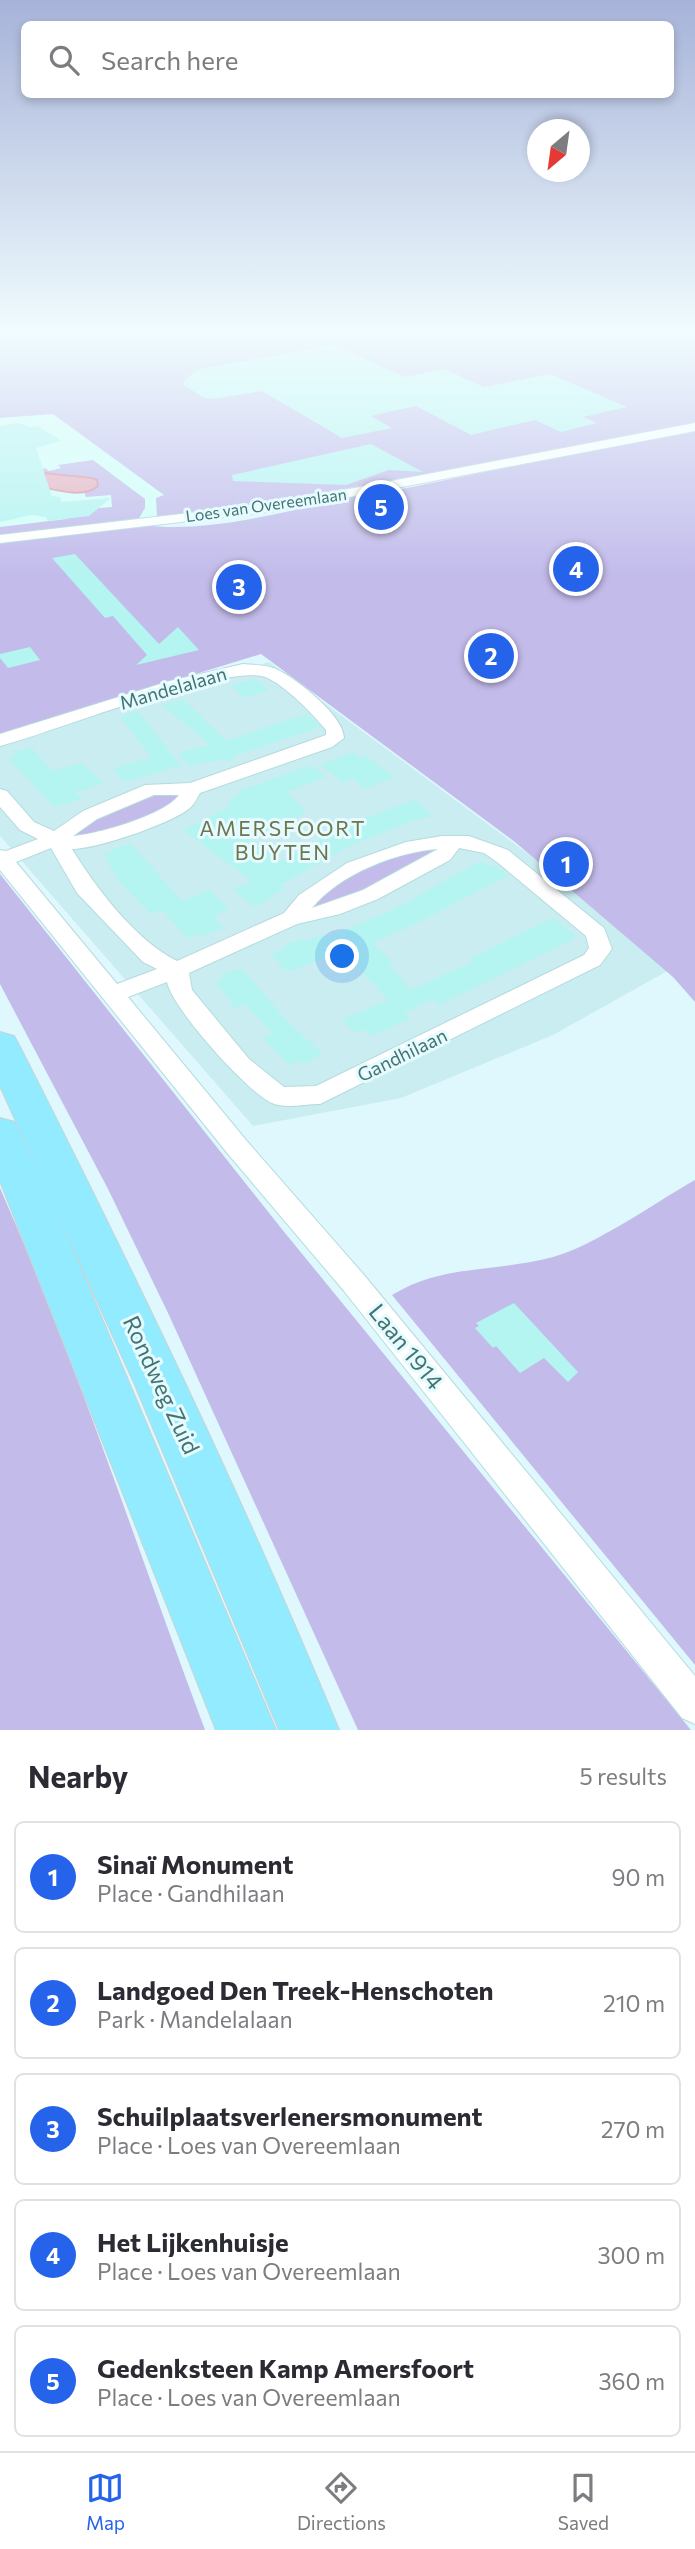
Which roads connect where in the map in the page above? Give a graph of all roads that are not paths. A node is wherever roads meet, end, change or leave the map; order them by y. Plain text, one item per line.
1 (695, 427) edge
2 (0, 539) edge
3 (0, 740) edge
4 (192, 789) junction
5 (0, 795) edge
6 (57, 839) junction
7 (447, 844) junction
8 (2, 858) edge
9 (292, 918) junction
10 (177, 970) junction
11 (112, 995) junction
12 (0, 1045) edge
13 (0, 1133) edge
14 (695, 1705) edge
15 (246, 1730) edge
16 (309, 1730) edge

1 - 2 street, Loes van Overeemlaan
3 - 4 street, Mandelalaan
4 - 6 street, Mandelalaan
4 - 6 street, Mandelalaan
5 - 6 street, Mandelalaan
6 - 8 street, Laan 1914
6 - 10 street
7 - 9 street, Gandhilaan
7 - 9 street, Gandhilaan
7 - 10 street, Gandhilaan
8 - 11 street, Laan 1914
9 - 10 street, Gandhilaan
10 - 11 street
11 - 14 street, Laan 1914
12 - 16 main road, Rondweg Zuid
13 - 15 main road

